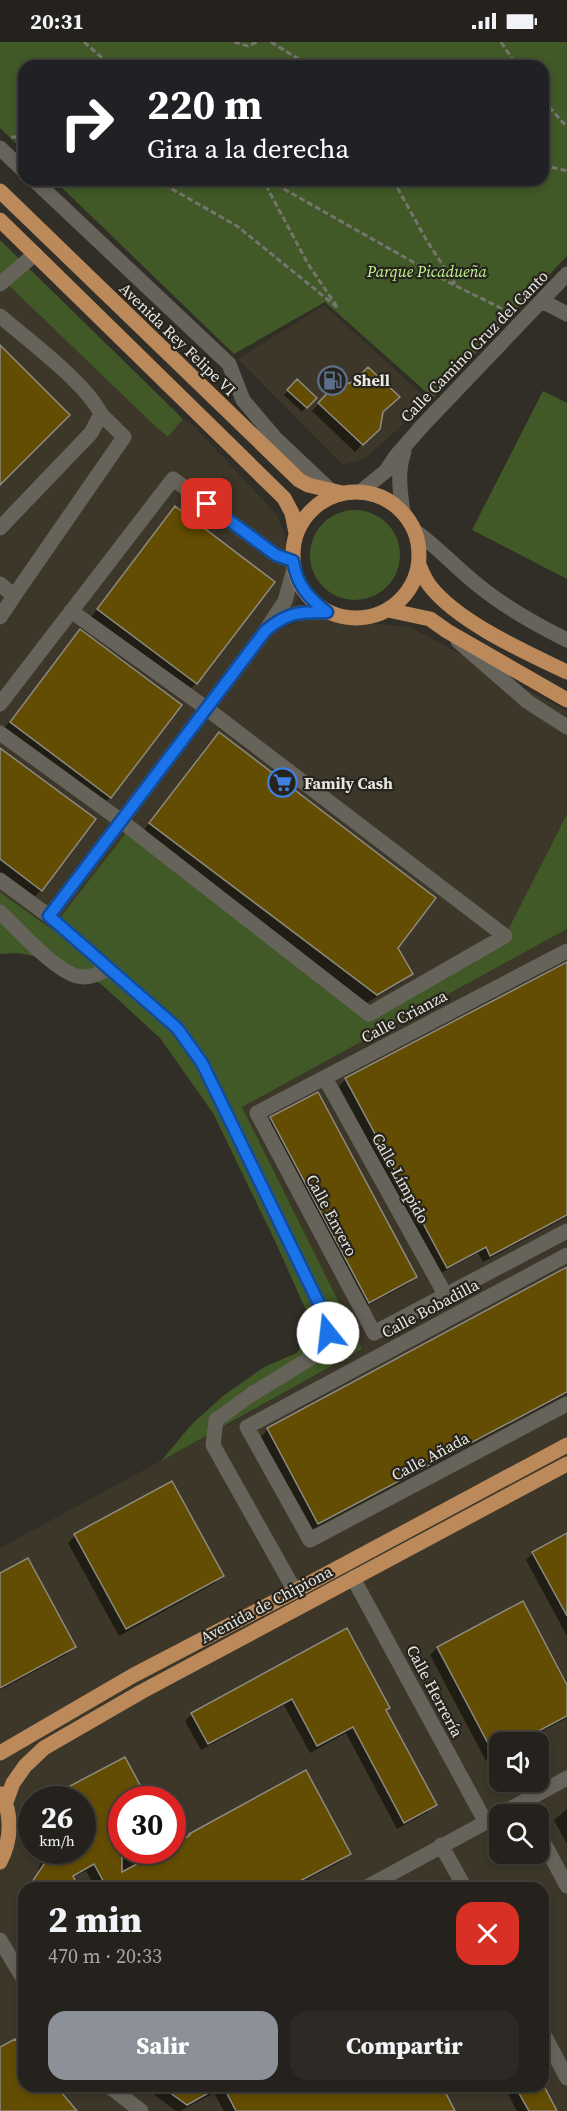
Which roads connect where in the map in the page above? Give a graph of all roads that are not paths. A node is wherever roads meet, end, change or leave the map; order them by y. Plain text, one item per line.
1 (5, 142) edge
2 (18, 162) edge
3 (40, 186) edge
4 (0, 191) edge
5 (0, 220) edge
6 (35, 254) junction
7 (567, 274) edge
8 (0, 284) edge
9 (542, 301) junction
10 (567, 314) edge
11 (0, 316) edge
12 (101, 414) junction
13 (407, 443) junction
14 (336, 492) junction
15 (360, 492) junction
16 (403, 512) junction
17 (0, 528) edge
18 (415, 531) junction
19 (296, 533) junction
20 (294, 565) junction
21 (419, 565) junction
22 (0, 584) edge
23 (14, 596) junction
24 (388, 610) junction
25 (72, 611) junction
26 (327, 612) junction
27 (0, 617) edge
28 (266, 630) junction
29 (447, 631) junction
30 (567, 640) edge
31 (567, 672) edge
32 (567, 700) edge
33 (0, 704) edge
34 (206, 708) junction
35 (567, 727) edge
36 (0, 734) edge
37 (120, 820) junction
38 (0, 880) edge
39 (0, 912) edge
40 (49, 916) junction
41 (567, 951) edge
42 (108, 968) junction
43 (325, 1078) junction
44 (257, 1113) joint
45 (567, 1231) edge
46 (567, 1255) edge
47 (446, 1296) junction
48 (374, 1333) joint
49 (567, 1404) edge
50 (567, 1444) edge
51 (567, 1464) edge
52 (310, 1540) joint
53 (353, 1578) junction
54 (295, 1591) junction
55 (0, 1753) edge
56 (567, 1778) edge
57 (3, 1796) edge
58 (531, 1804) edge
59 (489, 1820) edge
60 (485, 1821) junction
61 (441, 1845) junction
62 (549, 1852) edge
63 (0, 1862) edge
64 (376, 1882) edge
65 (462, 1882) edge
66 (567, 1886) edge
67 (0, 1940) edge
68 (18, 1970) edge
69 (549, 2044) edge
70 (567, 2078) edge
71 (117, 2092) edge
72 (141, 2111) edge

1 - 2 street
3 - 14 street
4 - 14 main road, Avenida Rey Felipe VI
5 - 6 main road
6 - 8 street
6 - 19 main road
7 - 9 street, Calle Camino Cruz del Canto
9 - 10 street
9 - 13 street, Calle Camino Cruz del Canto
11 - 12 street
12 - 17 street
12 - 23 street
13 - 15 street, Calle Camino Cruz del Canto
13 - 16 street, Calle Camino Cruz del Canto
14 - 15 main road
14 - 19 main road
15 - 16 main road
16 - 18 main road
18 - 21 main road
18 - 30 street
19 - 20 main road
20 - 25 street
20 - 26 main road
20 - 28 street
21 - 24 main road
21 - 31 main road
22 - 23 street
23 - 27 street
24 - 26 main road
24 - 29 main road
25 - 33 street
25 - 34 street
26 - 28 street
28 - 34 street
29 - 32 main road
29 - 35 street
34 - 37 street
34 - 37 street
36 - 37 street
37 - 40 street
38 - 40 street
39 - 42 street
40 - 42 street
41 - 43 street, Calle Crianza
42 - 54 street
43 - 44 street, Calle Crianza
43 - 47 street, Calle Límpido
44 - 48 street, Calle Envero
45 - 47 street, Calle Bobadilla
46 - 52 street, Calle Bobadilla
47 - 48 street, Calle Bobadilla
49 - 52 street, Calle Añada
50 - 54 main road, Avenida de Chipiona
51 - 53 main road, Avenida de Chipiona
53 - 57 main road, Avenida de Chipiona
53 - 60 street, Calle Herrería
54 - 55 main road, Avenida de Chipiona
56 - 58 street
57 - 63 main road
59 - 60 street
60 - 61 street
61 - 64 street
61 - 65 street
62 - 66 street
67 - 68 street
69 - 70 street
71 - 72 street

